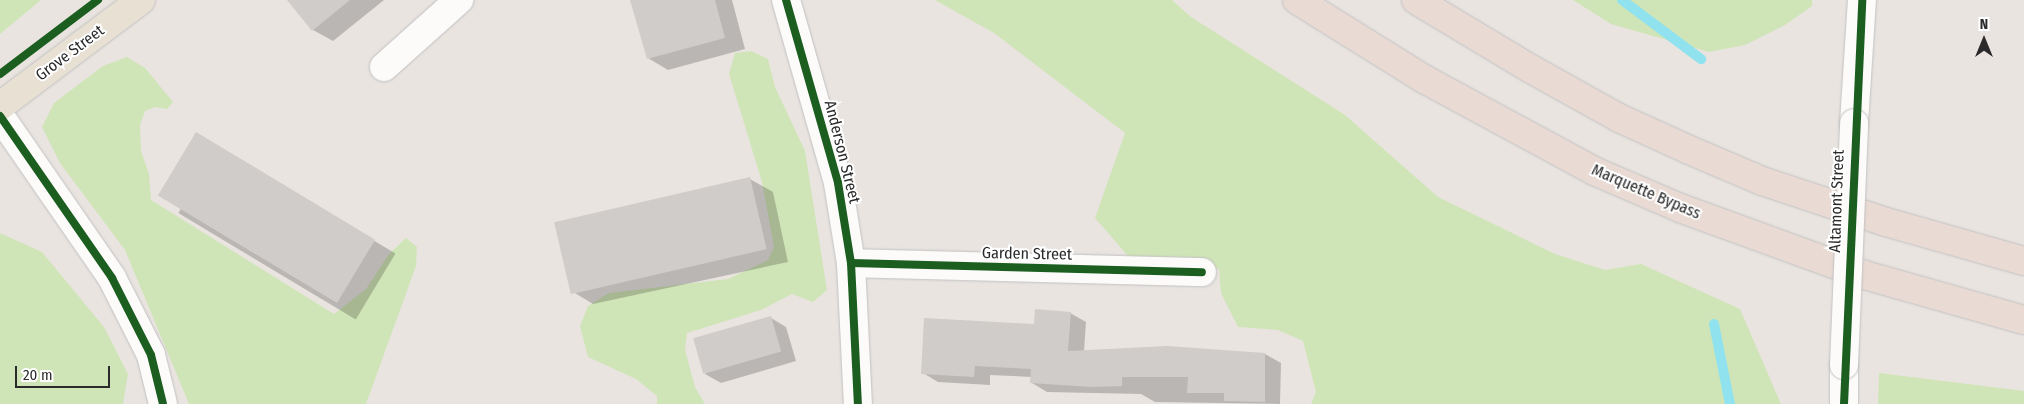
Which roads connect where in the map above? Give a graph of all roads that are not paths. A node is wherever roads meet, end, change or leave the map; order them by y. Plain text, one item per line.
1 (141, 0) edge
2 (458, 0) edge
3 (786, 0) edge
4 (1297, 0) edge
5 (1416, 0) edge
6 (1862, 0) edge
7 (384, 67) dead end
8 (0, 106) edge
9 (0, 116) edge
10 (2024, 261) edge
11 (851, 263) junction
12 (1202, 272) dead end
13 (2024, 320) edge
14 (163, 404) edge
15 (858, 404) edge
16 (1844, 404) edge

1 - 8 main road, Grove Street
2 - 7 street
3 - 11 street, Anderson Street
4 - 13 highway, Marquette Bypass
5 - 10 highway
6 - 16 street, Altamont Street, bridge
9 - 14 street
11 - 12 street, Garden Street
11 - 15 street, Anderson Street

